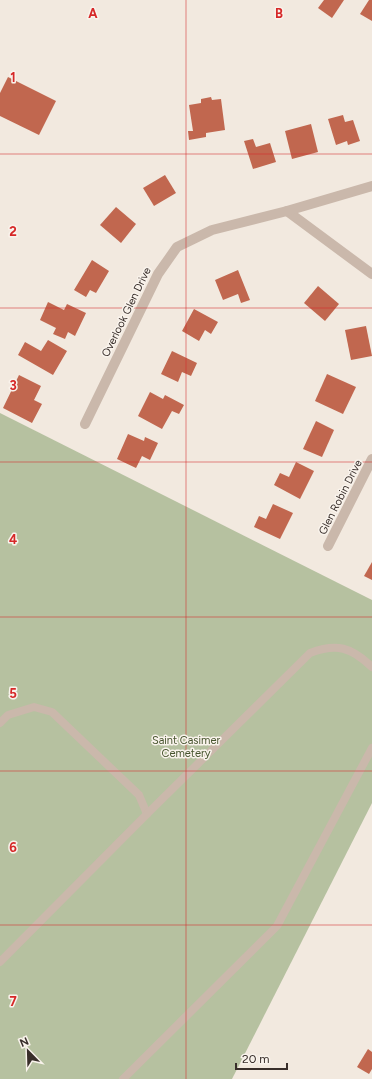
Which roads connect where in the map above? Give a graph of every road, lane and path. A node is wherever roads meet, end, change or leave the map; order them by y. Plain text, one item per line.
1 (372, 186) edge
2 (287, 211) junction
3 (372, 274) edge
4 (85, 424) dead end
5 (372, 459) edge
6 (328, 546) dead end
7 (372, 667) edge
8 (0, 724) edge
9 (372, 748) edge
10 (147, 814) junction
11 (0, 962) edge
12 (123, 1079) edge

1 - 2 street, Overlook Glen Drive
2 - 3 street
2 - 4 street, Overlook Glen Drive
5 - 6 street, Glen Robin Drive
7 - 10 lane
8 - 10 lane
9 - 12 lane
10 - 11 lane

